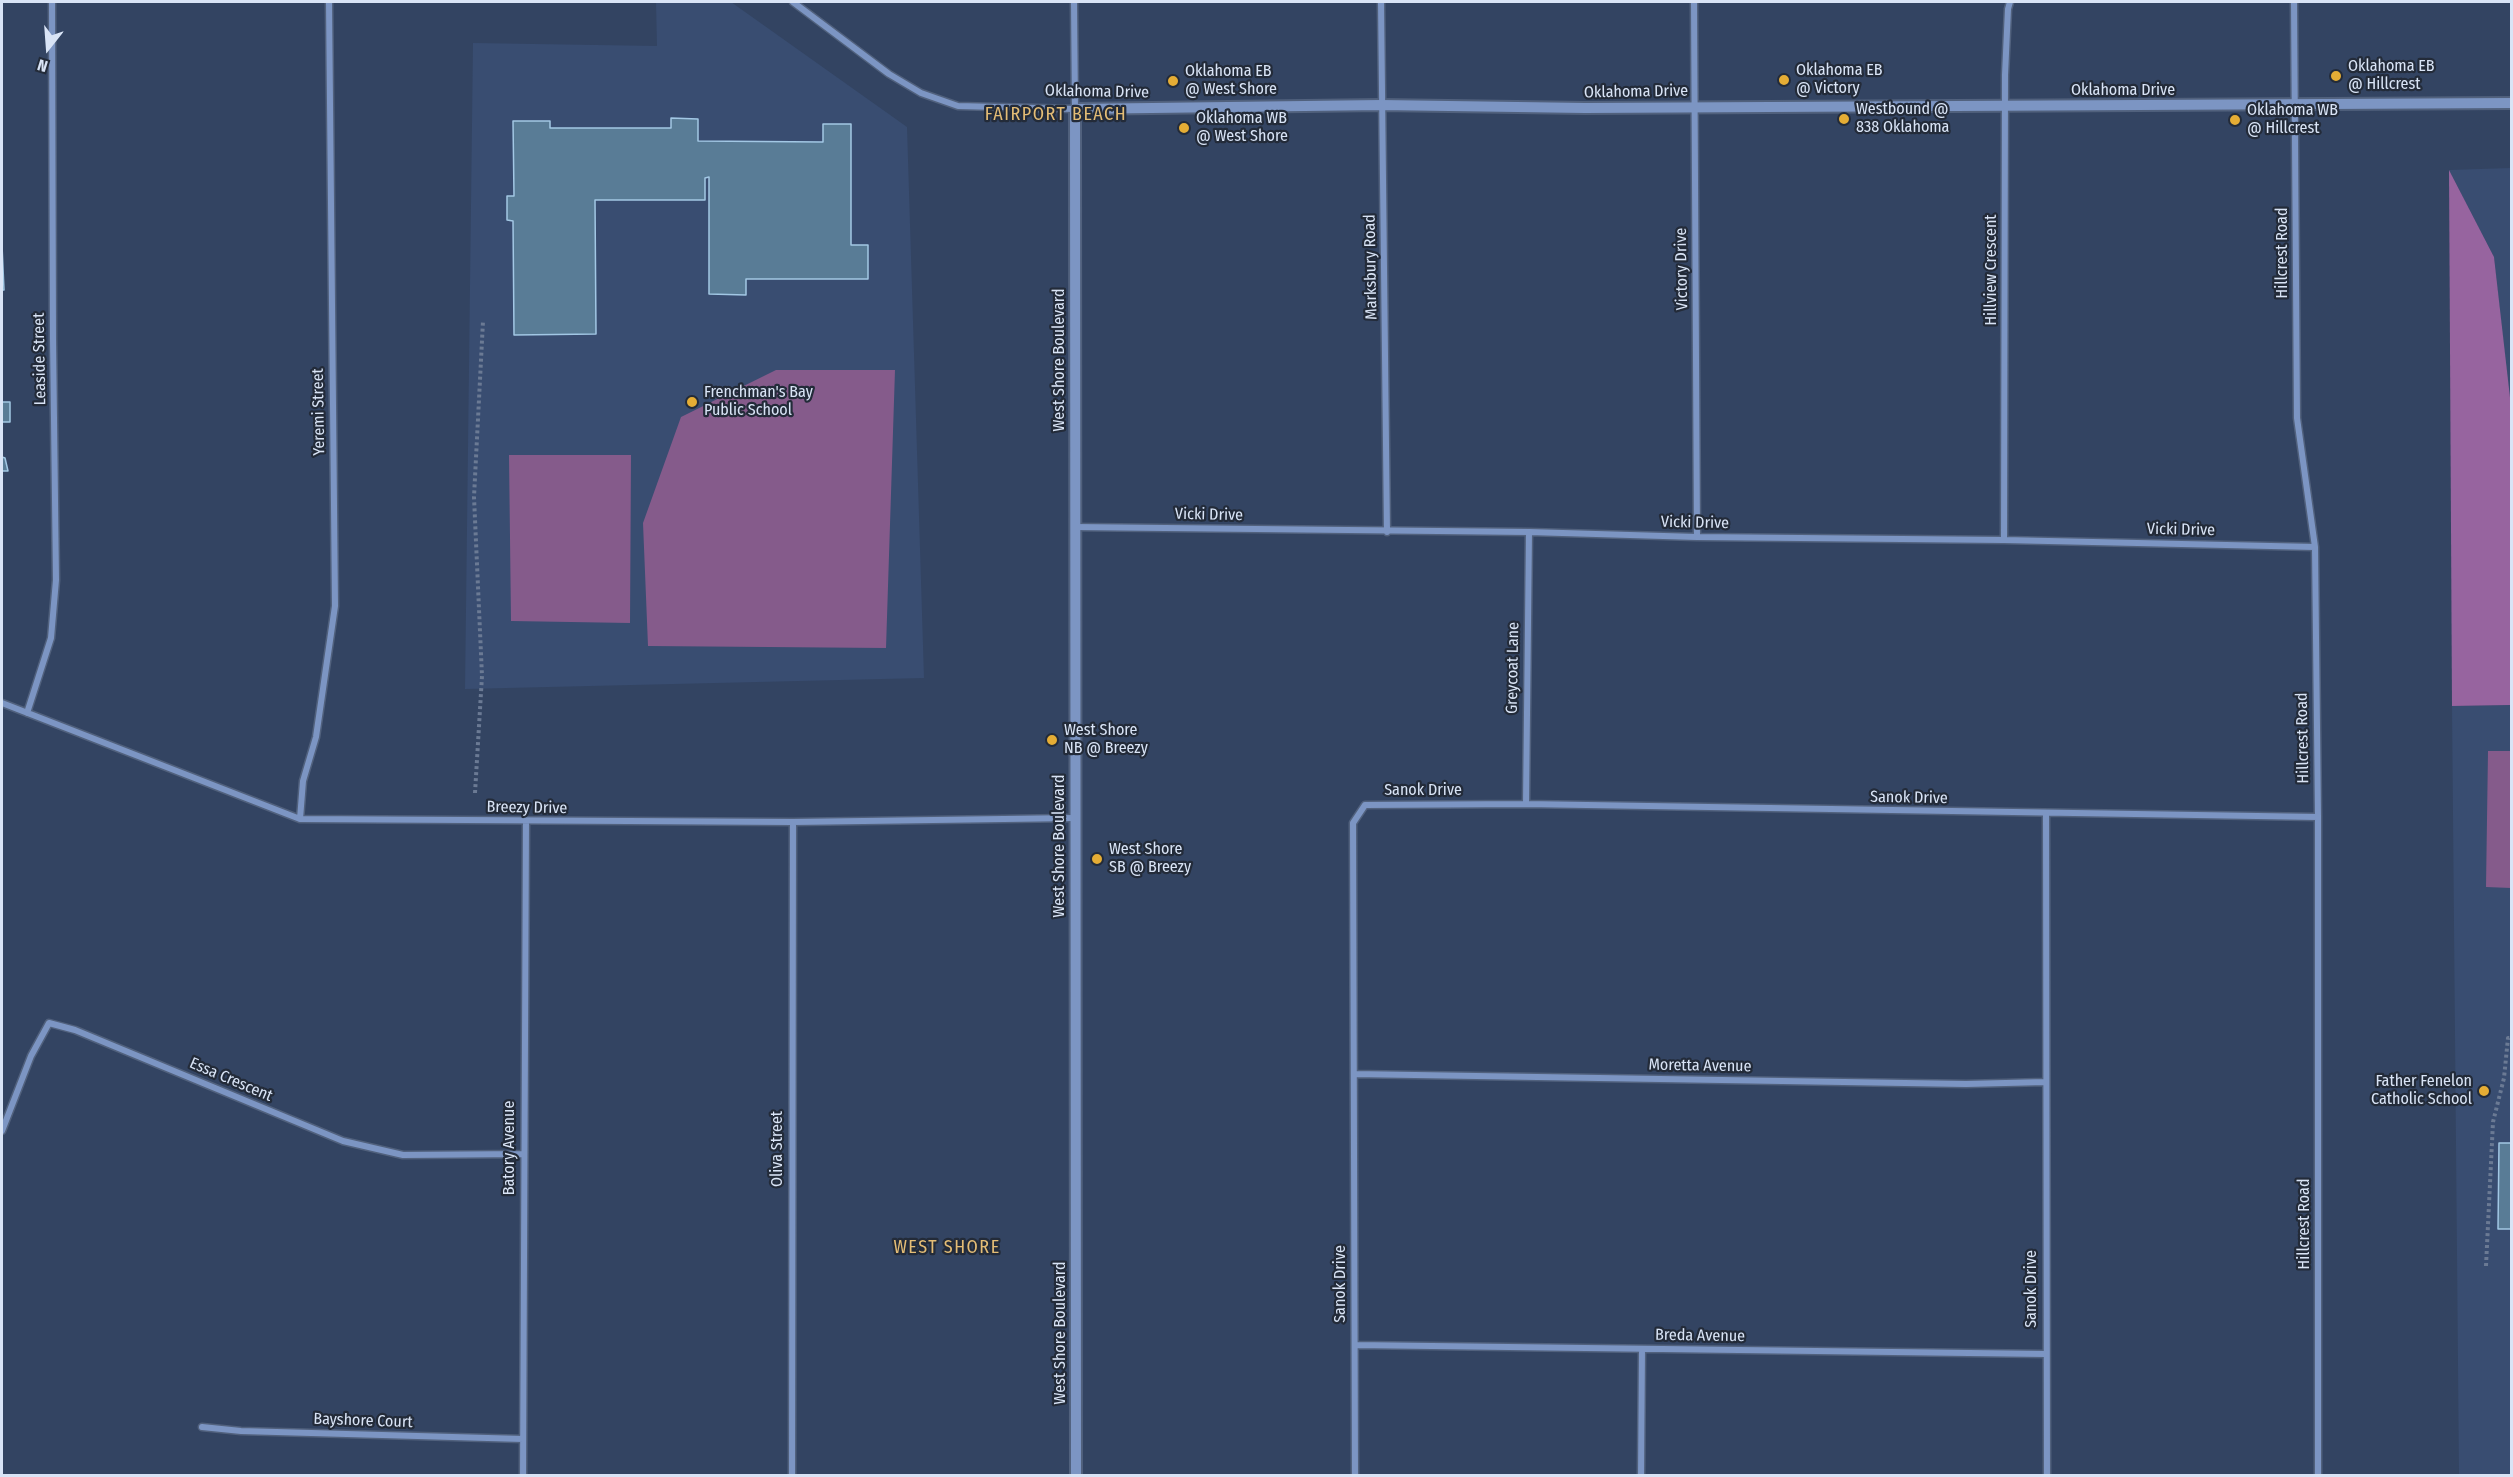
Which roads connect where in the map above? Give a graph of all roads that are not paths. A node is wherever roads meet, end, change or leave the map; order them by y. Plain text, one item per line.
1 (52, 2) edge
2 (329, 2) edge
3 (794, 2) edge
4 (1074, 2) edge
5 (1381, 2) edge
6 (1694, 2) edge
7 (2010, 2) edge
8 (2294, 2) edge
9 (2511, 103) edge
10 (1381, 105) junction
11 (2294, 105) junction
12 (1696, 106) junction
13 (2005, 106) junction
14 (1075, 109) junction
15 (1074, 527) junction
16 (1387, 532) junction
17 (1529, 532) junction
18 (1697, 537) junction
19 (2004, 540) junction
20 (2315, 547) junction
21 (2, 703) edge
22 (27, 713) junction
23 (1526, 804) junction
24 (2046, 814) junction
25 (2318, 817) junction
26 (1074, 818) junction
27 (300, 819) junction
28 (526, 821) junction
29 (793, 822) junction
30 (1354, 1074) junction
31 (2045, 1082) junction
32 (2, 1131) edge
33 (523, 1154) junction
34 (1355, 1344) junction
35 (1642, 1349) junction
36 (2046, 1354) junction
37 (202, 1426) dead end
38 (523, 1438) junction
39 (523, 1476) edge
40 (792, 1476) edge
41 (1076, 1476) edge
42 (1355, 1476) edge
43 (1641, 1476) edge
44 (2047, 1476) edge
45 (2318, 1476) edge

1 - 22 street, Leaside Street
2 - 27 street, Yeremi Street
3 - 14 street, Oklahoma Drive
4 - 14 street, West Shore Boulevard
5 - 10 street, Marksbury Road
6 - 12 street, Victory Drive
7 - 13 street, Hillview Crescent
8 - 11 street, Hillcrest Road
9 - 11 street, Oklahoma Drive
10 - 12 street, Oklahoma Drive
10 - 14 street, Oklahoma Drive
10 - 16 street, Marksbury Road
11 - 13 street, Oklahoma Drive
11 - 20 street, Hillcrest Road
12 - 13 street, Oklahoma Drive
12 - 18 street, Victory Drive
13 - 19 street, Hillview Crescent
14 - 15 street, West Shore Boulevard
15 - 16 street, Vicki Drive
15 - 26 street, West Shore Boulevard
16 - 17 street, Vicki Drive
17 - 18 street, Vicki Drive
17 - 23 street, Greycoat Lane
18 - 19 street, Vicki Drive
19 - 20 street, Vicki Drive
20 - 25 street, Hillcrest Road
21 - 22 street, Breezy Drive
22 - 27 street, Breezy Drive
23 - 24 street, Sanok Drive
23 - 30 street, Sanok Drive
24 - 25 street, Sanok Drive
24 - 31 street, Sanok Drive
25 - 45 street, Hillcrest Road
26 - 29 street, Breezy Drive
26 - 41 street, West Shore Boulevard
27 - 28 street, Breezy Drive
28 - 29 street, Breezy Drive
28 - 33 street, Batory Avenue
29 - 40 street, Oliva Street
30 - 31 street, Moretta Avenue
30 - 34 street, Sanok Drive
31 - 36 street, Sanok Drive
32 - 33 street, Essa Crescent
33 - 38 street, Batory Avenue
34 - 35 street, Breda Avenue
34 - 42 street, Sanok Drive
35 - 36 street, Breda Avenue
35 - 43 street
36 - 44 street, Sanok Drive
37 - 38 street, Bayshore Court
38 - 39 street, Batory Avenue

